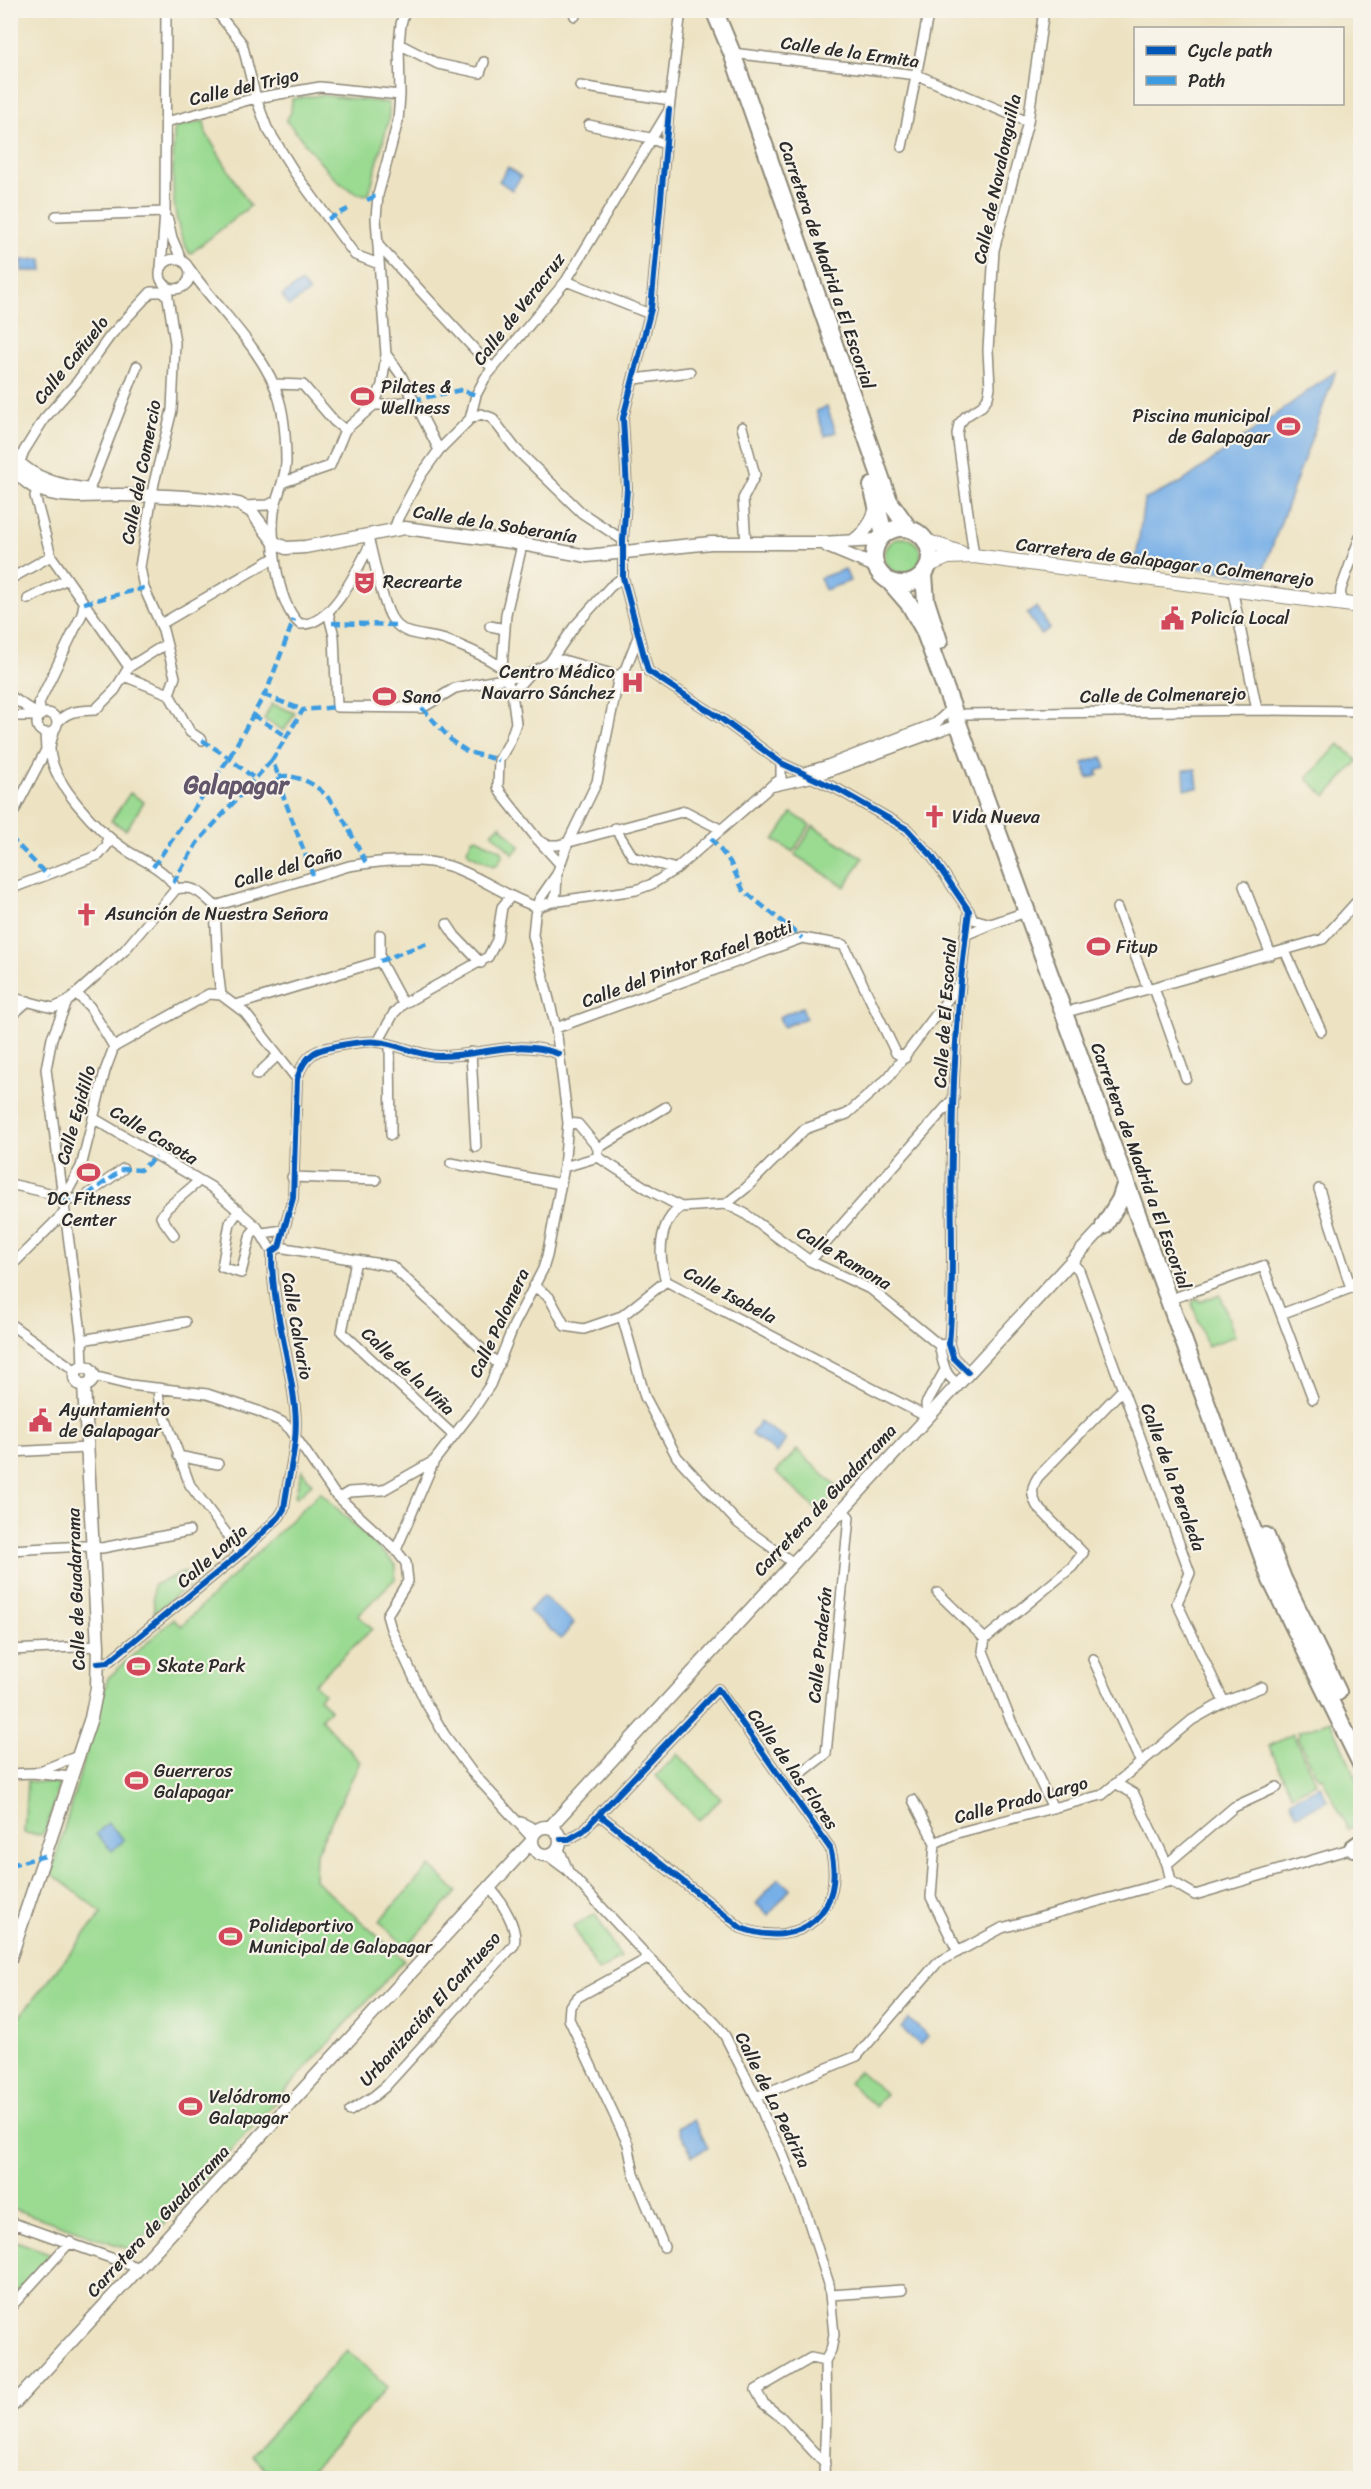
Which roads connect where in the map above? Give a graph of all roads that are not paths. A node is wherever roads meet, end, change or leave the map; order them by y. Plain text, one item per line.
1 (166, 10) edge
2 (215, 10) edge
3 (405, 10) edge
4 (681, 10) edge
5 (702, 10) edge
6 (714, 10) edge
7 (929, 10) edge
8 (1044, 10) edge
9 (399, 44) junction
10 (732, 53) junction
11 (484, 62) dead end
12 (917, 75) junction
13 (580, 86) dead end
14 (400, 95) junction
15 (256, 98) junction
16 (669, 105) junction
17 (166, 122) junction
18 (1028, 122) junction
19 (589, 125) dead end
20 (650, 138) junction
21 (666, 145) junction
22 (902, 147) dead end
23 (165, 212) junction
24 (56, 216) dead end
25 (378, 245) junction
26 (355, 255) junction
27 (379, 264) junction
28 (185, 265) junction
29 (161, 268) junction
30 (566, 281) junction
31 (165, 284) junction
32 (151, 292) junction
33 (168, 296) junction
34 (650, 314) junction
35 (386, 354) junction
36 (137, 366) dead end
37 (492, 368) junction
38 (690, 372) dead end
39 (635, 379) junction
40 (274, 384) junction
41 (413, 400) junction
42 (374, 405) junction
43 (470, 419) junction
44 (742, 427) dead end
45 (345, 430) junction
46 (439, 450) junction
47 (13, 461) edge
48 (284, 482) junction
49 (74, 488) junction
50 (38, 489) junction
51 (89, 490) junction
52 (116, 495) junction
53 (152, 496) junction
54 (276, 501) junction
55 (878, 501) junction
56 (243, 506) junction
57 (394, 529) junction
58 (909, 529) junction
59 (881, 537) junction
60 (1360, 537) edge
61 (369, 540) junction
62 (854, 541) junction
63 (926, 541) junction
64 (275, 543) junction
65 (746, 543) junction
66 (820, 543) junction
67 (522, 545) junction
68 (623, 546) junction
69 (51, 556) junction
70 (970, 556) junction
71 (274, 558) junction
72 (875, 566) junction
73 (927, 570) junction
74 (623, 577) junction
75 (10, 579) edge
76 (67, 579) junction
77 (891, 583) junction
78 (1232, 588) junction
79 (28, 599) dead end
80 (84, 603) junction
81 (1340, 603) junction
82 (1360, 606) edge
83 (328, 612) junction
84 (161, 624) junction
85 (490, 626) dead end
86 (505, 629) junction
87 (638, 637) junction
88 (166, 644) junction
89 (549, 663) junction
90 (502, 668) junction
91 (126, 672) junction
92 (529, 674) junction
93 (619, 676) junction
94 (507, 677) junction
95 (512, 693) junction
96 (169, 694) junction
97 (10, 696) edge
98 (1257, 710) junction
99 (1360, 711) edge
100 (40, 716) junction
101 (959, 717) junction
102 (10, 719) edge
103 (52, 729) junction
104 (202, 740) dead end
105 (781, 763) junction
106 (39, 766) junction
107 (54, 767) junction
108 (804, 772) junction
109 (814, 777) junction
110 (770, 787) junction
111 (10, 819) edge
112 (615, 828) junction
113 (720, 829) junction
114 (107, 837) junction
115 (538, 840) junction
116 (568, 842) junction
117 (560, 863) junction
118 (676, 869) junction
119 (557, 874) junction
120 (1244, 886) dead end
121 (10, 889) edge
122 (176, 889) junction
123 (511, 896) junction
124 (552, 902) junction
125 (1358, 905) edge
126 (215, 906) junction
127 (537, 907) junction
128 (1117, 908) dead end
129 (969, 911) junction
130 (1026, 912) junction
131 (447, 924) dead end
132 (991, 924) junction
133 (380, 935) dead end
134 (965, 935) junction
135 (1285, 951) junction
136 (1271, 955) junction
137 (380, 962) junction
138 (481, 963) junction
139 (960, 983) junction
140 (1151, 989) junction
141 (76, 993) junction
142 (221, 995) junction
143 (10, 997) edge
144 (28, 1001) junction
145 (67, 1002) junction
146 (403, 1004) junction
147 (236, 1005) junction
148 (1074, 1010) junction
149 (10, 1017) edge
150 (556, 1028) junction
151 (1321, 1031) dead end
152 (378, 1042) junction
153 (390, 1045) junction
154 (114, 1047) junction
155 (471, 1052) junction
156 (559, 1053) junction
157 (278, 1055) junction
158 (904, 1058) junction
159 (257, 1075) dead end
160 (1186, 1078) dead end
161 (297, 1079) junction
162 (954, 1098) junction
163 (666, 1107) dead end
164 (93, 1118) junction
165 (568, 1123) junction
166 (392, 1135) dead end
167 (476, 1147) dead end
168 (598, 1153) junction
169 (451, 1163) dead end
170 (564, 1167) junction
171 (123, 1168) dead end
172 (292, 1177) junction
173 (376, 1180) dead end
174 (199, 1181) junction
175 (1126, 1182) junction
176 (10, 1184) edge
177 (561, 1184) junction
178 (1319, 1189) dead end
179 (62, 1199) junction
180 (726, 1204) junction
181 (681, 1207) junction
182 (239, 1210) junction
183 (65, 1212) junction
184 (1141, 1222) junction
185 (1104, 1226) junction
186 (259, 1230) junction
187 (284, 1230) junction
188 (174, 1235) dead end
189 (275, 1250) junction
190 (356, 1260) junction
191 (810, 1261) junction
192 (1071, 1262) junction
193 (10, 1267) edge
194 (666, 1281) junction
195 (534, 1286) junction
196 (1177, 1297) junction
197 (1281, 1314) junction
198 (622, 1316) junction
199 (185, 1323) dead end
200 (10, 1324) edge
201 (82, 1340) junction
202 (944, 1344) junction
203 (499, 1365) junction
204 (945, 1370) junction
205 (968, 1372) junction
206 (84, 1375) junction
207 (958, 1383) junction
208 (158, 1388) junction
209 (1123, 1389) junction
210 (1313, 1399) dead end
211 (927, 1417) junction
212 (453, 1436) junction
213 (296, 1438) junction
214 (87, 1448) junction
215 (10, 1452) edge
216 (178, 1456) junction
217 (434, 1461) junction
218 (218, 1464) dead end
219 (339, 1498) junction
220 (841, 1509) junction
221 (189, 1531) dead end
222 (92, 1547) junction
223 (10, 1550) edge
224 (396, 1550) junction
225 (241, 1553) junction
226 (792, 1562) junction
227 (938, 1593) dead end
228 (985, 1639) junction
229 (98, 1646) junction
230 (10, 1650) edge
231 (1093, 1659) dead end
232 (98, 1663) junction
233 (1262, 1687) dead end
234 (1224, 1702) junction
235 (1360, 1737) edge
236 (78, 1756) junction
237 (1360, 1761) edge
238 (1142, 1762) junction
239 (32, 1773) junction
240 (10, 1774) edge
241 (800, 1774) dead end
242 (72, 1777) junction
243 (1117, 1784) junction
244 (1277, 1787) dead end
245 (913, 1800) dead end
246 (1053, 1809) junction
247 (600, 1815) junction
248 (533, 1837) junction
249 (553, 1843) junction
250 (935, 1843) junction
251 (1358, 1847) edge
252 (1167, 1864) junction
253 (504, 1874) junction
254 (1171, 1881) junction
255 (490, 1888) junction
256 (958, 1952) junction
257 (649, 1958) junction
258 (10, 1959) edge
259 (756, 2097) junction
260 (350, 2111) dead end
261 (12, 2223) edge
262 (10, 2235) edge
263 (70, 2242) junction
264 (664, 2247) dead end
265 (139, 2268) junction
266 (902, 2290) dead end
267 (831, 2295) junction
268 (10, 2308) edge
269 (825, 2361) junction
270 (10, 2408) edge
271 (825, 2464) junction
272 (824, 2478) edge

1 - 17 street
2 - 15 street
3 - 9 street
4 - 16 street, Calle de Veracruz
5 - 55 highway, Carretera de Madrid a El Escorial
6 - 10 highway, Carretera de Madrid a El Escorial
7 - 12 street
8 - 18 street, Calle de Navalonguilla
9 - 11 street
9 - 14 street
10 - 12 street, Calle de la Ermita
10 - 58 highway, Carretera de Madrid a El Escorial
12 - 18 street, Calle de la Ermita
12 - 22 street
13 - 16 street
14 - 15 street, Calle del Trigo
14 - 25 street
15 - 17 street, Calle del Trigo
15 - 26 street
16 - 20 street, Calle de Veracruz
16 - 21 street, Calle de Veracruz
17 - 23 street
18 - 70 street, Calle de Navalonguilla
19 - 20 street
20 - 21 street
20 - 30 street, Calle de Veracruz
21 - 34 street, Calle de Veracruz
23 - 24 street
23 - 28 street
23 - 29 street
25 - 26 street
25 - 27 street
25 - 37 street
26 - 27 street
27 - 35 street
28 - 29 street
28 - 31 street
28 - 40 street
29 - 31 street
30 - 34 street
30 - 37 street, Calle de Veracruz
31 - 32 street, Calle Cañuelo
31 - 33 street, Calle del Comercio
32 - 33 street
32 - 47 street, Calle Cañuelo
33 - 53 street, Calle del Comercio
34 - 39 street, Calle de Veracruz
35 - 41 street
35 - 42 street
36 - 51 street
37 - 43 street, Calle de Veracruz
38 - 39 street
39 - 68 street, Calle de Veracruz
40 - 45 street
40 - 48 street
41 - 42 street
41 - 46 street
42 - 45 street
43 - 46 street, Calle de Veracruz
43 - 68 street
44 - 65 street
45 - 48 street
46 - 57 street, Calle de Veracruz
47 - 49 main road
47 - 50 main road
48 - 54 street
49 - 50 street
49 - 51 main road
50 - 52 main road
50 - 69 street
51 - 52 main road
52 - 53 main road
53 - 56 main road
53 - 84 street, Calle del Comercio
54 - 56 street
54 - 64 street
55 - 59 highway, Carretera de Madrid a El Escorial
55 - 62 main road
56 - 64 main road
57 - 61 main road, Calle de la Soberanía
57 - 67 main road, Calle de la Soberanía
58 - 59 highway
58 - 63 highway
59 - 62 main road, Calle de la Soberanía
59 - 72 highway
60 - 81 street
61 - 64 main road, Calle de la Soberanía
61 - 83 street
61 - 90 street
62 - 66 main road, Calle de la Soberanía
63 - 70 main road, Carretera de Galapagar a Colmenarejo
63 - 73 highway
64 - 71 street
65 - 66 main road, Calle de la Soberanía
65 - 68 main road, Calle de la Soberanía
66 - 72 main road, Calle de la Soberanía
67 - 68 main road, Calle de la Soberanía
67 - 86 street
68 - 74 street, Calle de Veracruz
69 - 75 street
69 - 76 street
70 - 73 main road, Carretera de Galapagar a Colmenarejo
70 - 78 main road, Carretera de Galapagar a Colmenarejo
71 - 83 street
71 - 84 street
72 - 77 highway
73 - 77 highway
73 - 101 highway, Carretera de Madrid a El Escorial
74 - 87 street, Calle de Veracruz
74 - 89 street
76 - 79 street
76 - 80 street
77 - 101 highway, Carretera de Madrid a El Escorial
78 - 81 main road, Carretera de Galapagar a Colmenarejo
78 - 98 street
80 - 91 street
80 - 100 street
81 - 82 main road, Carretera de Galapagar a Colmenarejo
83 - 94 street
84 - 88 street, Calle del Comercio
85 - 86 street
86 - 90 street
87 - 93 street
87 - 105 street, Calle de Veracruz
88 - 91 street
88 - 96 street, Calle del Comercio
89 - 92 street
89 - 93 street
90 - 94 street
91 - 96 street
91 - 103 street
92 - 94 street
92 - 95 street
93 - 116 street
94 - 95 street
95 - 115 street
96 - 104 street
97 - 100 street
98 - 99 street, Calle de Colmenarejo
98 - 101 street, Calle de Colmenarejo
100 - 102 street
100 - 103 street
100 - 103 street
101 - 108 street
101 - 109 street, Calle de Colmenarejo
101 - 130 highway, Carretera de Madrid a El Escorial
101 - 148 highway, Carretera de Madrid a El Escorial
103 - 106 street
103 - 107 street
105 - 108 street
105 - 110 street, Calle de Colmenarejo
106 - 107 street
106 - 111 street
107 - 114 street
108 - 109 street
109 - 110 street, Calle de Colmenarejo
109 - 129 street
110 - 113 street, Calle de Colmenarejo
112 - 113 street
112 - 116 street
112 - 118 street
113 - 118 street, Calle de Colmenarejo
114 - 121 street
114 - 122 street
115 - 116 street
115 - 117 street
116 - 117 street
117 - 119 street
118 - 124 street, Calle de Colmenarejo
119 - 124 street
119 - 127 street
120 - 136 street
122 - 126 street, Calle del Caño
122 - 141 street, Calle de Guadarrama
123 - 126 street, Calle del Caño
123 - 127 street, Calle del Caño
123 - 138 street
124 - 127 street, Calle de Colmenarejo
125 - 135 street
126 - 142 street
127 - 150 street
128 - 140 street
129 - 132 street
129 - 134 street, Calle de El Escorial
130 - 132 street
130 - 175 highway, Carretera de Madrid a El Escorial
131 - 138 street
132 - 134 street
133 - 137 street
134 - 139 street, Calle de El Escorial
135 - 136 street
135 - 151 street
136 - 140 street
137 - 146 street
137 - 147 street
138 - 146 street
139 - 158 street
139 - 162 street, Calle de El Escorial
140 - 148 street
140 - 160 street
141 - 145 street, Calle de Guadarrama
141 - 154 street
142 - 147 street
142 - 154 street, Calle Egidillo
143 - 144 street
144 - 145 street
144 - 149 street
145 - 179 street, Calle de Guadarrama
146 - 152 street
147 - 157 street
148 - 196 highway, Carretera de Madrid a El Escorial
150 - 156 street
150 - 158 street, Calle del Pintor Rafael Botti
152 - 153 street
152 - 161 street
153 - 155 street
153 - 166 street
154 - 164 street, Calle Egidillo
155 - 156 street
155 - 167 street
156 - 165 street
157 - 159 street
157 - 161 street
158 - 180 street
161 - 172 street, Calle Calvario
162 - 191 street
162 - 202 street, Calle de El Escorial
163 - 168 street
164 - 174 street, Calle Casota
164 - 179 street, Calle Egidillo
165 - 168 street
165 - 170 street
168 - 170 street
168 - 181 street
169 - 177 street
170 - 177 street
171 - 179 street
172 - 173 street
172 - 187 street, Calle Calvario
174 - 182 street, Calle Casota
174 - 188 street, Calle Casota
175 - 184 highway, Carretera de Madrid a El Escorial
175 - 185 highway
176 - 179 street
177 - 195 street, Calle Palomera
178 - 197 street
179 - 183 street, Calle de Guadarrama
180 - 181 street
180 - 191 street, Calle Ramona
181 - 194 street
182 - 186 street, Calle Casota
182 - 186 street
183 - 193 street
183 - 201 street, Calle de Guadarrama
184 - 185 highway
184 - 237 highway, Carretera de Madrid a El Escorial
185 - 192 main road, Carretera de Guadarrama
186 - 187 street
186 - 189 street, Calle Casota
187 - 189 street, Calle Calvario
189 - 190 street
189 - 213 street, Calle Calvario
190 - 203 street
190 - 212 street, Calle de la Viña
191 - 202 street, Calle Ramona
192 - 205 main road, Carretera de Guadarrama
192 - 209 street, Calle de la Peraleda
194 - 198 street, Calle Isabela
194 - 211 street, Calle Isabela
195 - 198 street, Calle Isabela
195 - 203 street, Calle Palomera
196 - 197 street
196 - 235 highway, Carretera de Madrid a El Escorial
197 - 210 street
198 - 226 street
199 - 201 street
200 - 206 street
201 - 206 street, Calle de Guadarrama
202 - 204 street
202 - 205 street
203 - 212 street, Calle Palomera
204 - 207 street
204 - 211 street
205 - 207 main road, Carretera de Guadarrama
206 - 208 street
206 - 214 main road, Calle de Guadarrama
207 - 211 main road, Carretera de Guadarrama
208 - 213 street
208 - 216 street
209 - 228 street
209 - 234 street, Calle de la Peraleda
211 - 220 main road, Carretera de Guadarrama
212 - 217 street, Calle Palomera
213 - 219 street
213 - 225 street, Calle Lonja
214 - 215 street
214 - 222 main road, Calle de Guadarrama
216 - 218 street
216 - 225 street
217 - 219 street, Calle Palomera
217 - 224 street, Calle Palomera
219 - 224 street
220 - 226 main road, Carretera de Guadarrama
220 - 241 street, Calle Praderón
221 - 222 street
222 - 223 street
222 - 229 main road, Calle de Guadarrama
224 - 248 street
225 - 232 street, Calle Lonja
226 - 249 main road, Carretera de Guadarrama
227 - 228 street
228 - 246 street
229 - 230 street
229 - 232 main road, Calle de Guadarrama
231 - 238 street
232 - 236 main road, Calle de Guadarrama
233 - 234 street, Calle Prado Largo
234 - 238 street, Calle Prado Largo
236 - 239 street
236 - 242 main road, Calle de Guadarrama
238 - 243 street, Calle Prado Largo
239 - 240 street
239 - 242 street
242 - 258 main road, Calle de Guadarrama
243 - 246 street, Calle Prado Largo
243 - 252 street
244 - 252 street
245 - 250 street
246 - 250 street, Calle Prado Largo
247 - 247 street, Calle de las Flores
247 - 249 street, Calle de las Flores
248 - 249 main road
248 - 249 main road
248 - 253 main road, Carretera de Guadarrama
249 - 253 main road, Carretera de Guadarrama
249 - 257 street, Calle de La Pedriza
250 - 256 street
251 - 254 street
252 - 254 street
253 - 255 main road, Carretera de Guadarrama
254 - 256 street
255 - 260 street, Urbanización El Cantueso
255 - 265 main road, Carretera de Guadarrama
256 - 259 street
257 - 259 street, Calle de La Pedriza
257 - 264 street
259 - 267 street, Calle de La Pedriza
261 - 262 street
261 - 263 street
263 - 265 street
263 - 268 street
265 - 270 main road, Carretera de Guadarrama
266 - 267 street
267 - 269 street, Calle de La Pedriza
269 - 271 street, Calle de La Pedriza
269 - 271 street
271 - 272 street, Calle de La Pedriza

